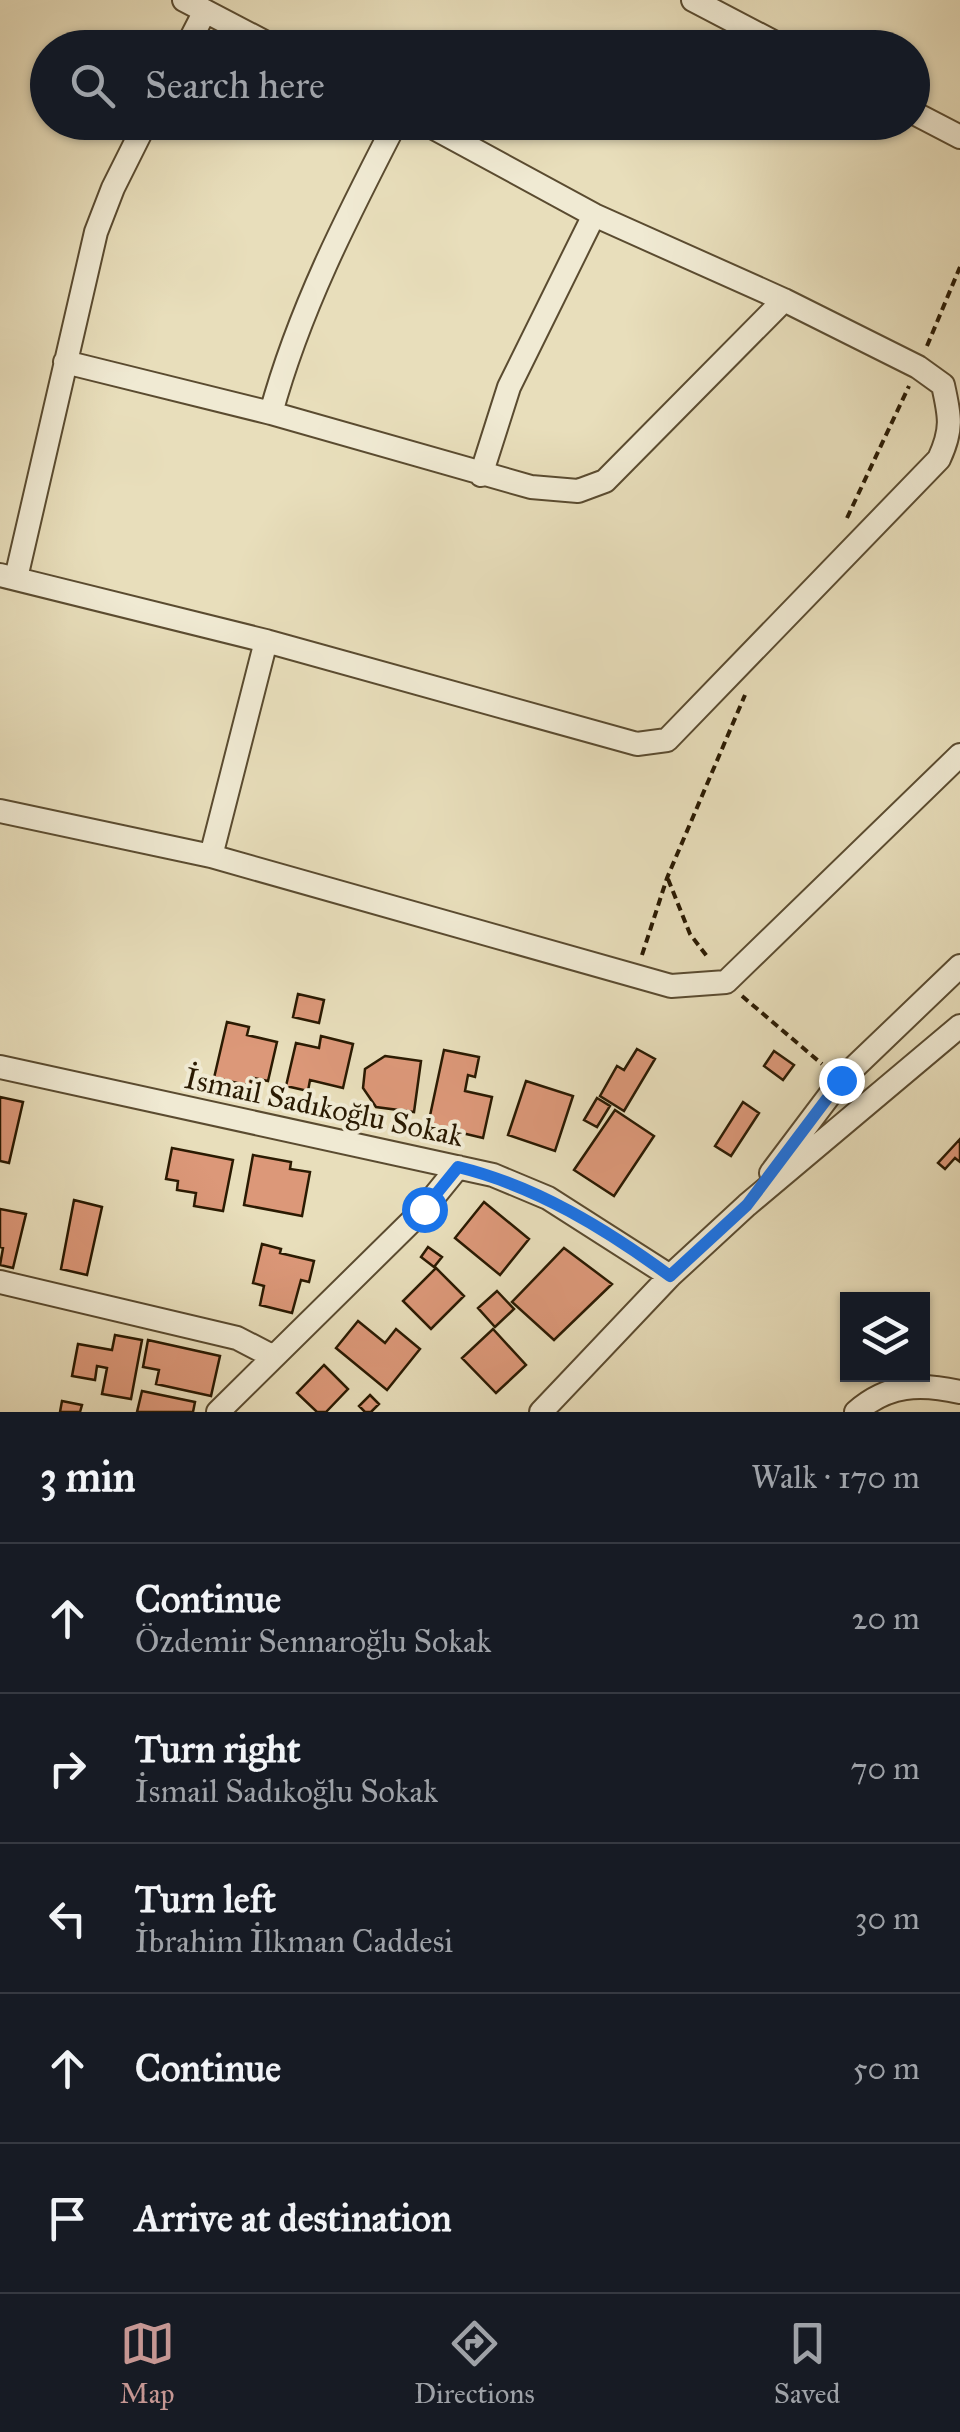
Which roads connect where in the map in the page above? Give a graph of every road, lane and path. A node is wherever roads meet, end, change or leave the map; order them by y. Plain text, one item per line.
1 (184, 0) edge
2 (692, 0) edge
3 (205, 12) junction
4 (196, 30) edge
5 (240, 30) edge
6 (751, 30) edge
7 (930, 121) edge
8 (960, 137) edge
9 (137, 140) edge
10 (387, 140) edge
11 (456, 140) edge
12 (594, 214) junction
13 (784, 300) junction
14 (65, 362) junction
15 (271, 413) junction
16 (481, 475) junction
17 (8, 576) edge
18 (266, 641) junction
19 (960, 754) edge
20 (0, 811) edge
21 (212, 856) junction
22 (668, 878) dead end
23 (960, 966) edge
24 (726, 982) junction
25 (960, 1026) edge
26 (0, 1068) edge
27 (841, 1080) junction
28 (458, 1167) junction
29 (747, 1205) junction
30 (670, 1276) junction
31 (0, 1282) edge
32 (272, 1356) junction
33 (960, 1392) edge
34 (218, 1412) edge
35 (541, 1412) edge
36 (856, 1412) edge

1 - 3 street
2 - 6 street
3 - 4 street
3 - 5 street
7 - 8 street
9 - 14 street
10 - 15 street
11 - 12 street
12 - 13 street
12 - 16 street
13 - 16 street
13 - 18 street
14 - 15 street
14 - 17 street
15 - 16 street
17 - 18 street
18 - 21 street
19 - 24 street
20 - 21 street
21 - 24 street
22 - 24 path
23 - 27 street
24 - 27 path
25 - 29 street
26 - 28 street, İsmail Sadıkoğlu Sokak
27 - 29 street
28 - 30 street, İsmail Sadıkoğlu Sokak
28 - 32 street
29 - 30 street
30 - 35 street
31 - 32 street
32 - 34 street
33 - 36 street

